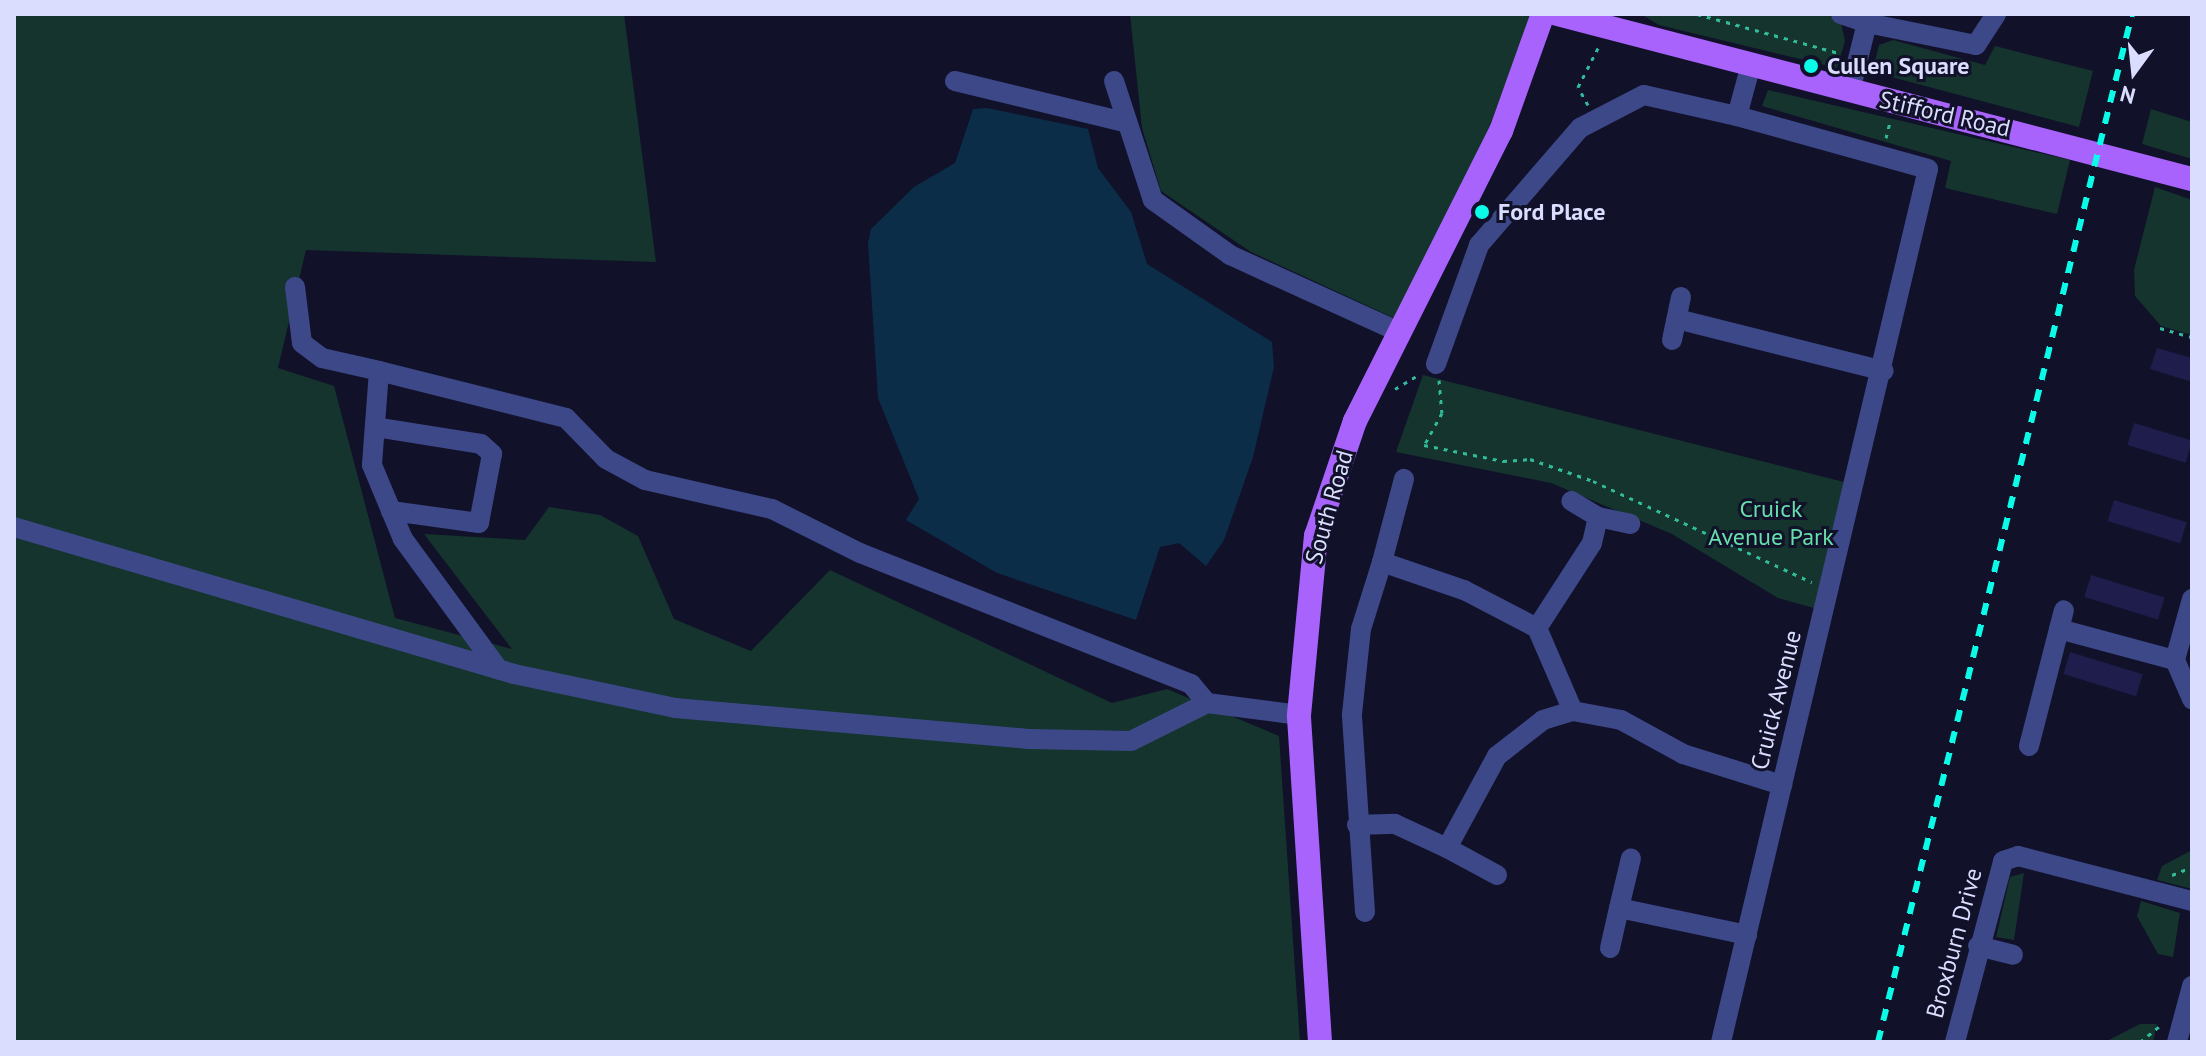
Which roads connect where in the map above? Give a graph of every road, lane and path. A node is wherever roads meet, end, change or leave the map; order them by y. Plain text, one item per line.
1 (1543, 14) edge
2 (1557, 14) edge
3 (1697, 14) edge
4 (1841, 14) edge
5 (1996, 14) edge
6 (1610, 21) edge
7 (1867, 23) junction
8 (1850, 52) dead end
9 (1750, 68) junction
10 (955, 81) dead end
11 (1114, 81) dead end
12 (1850, 91) junction
13 (1594, 115) junction
14 (1892, 115) dead end
15 (1737, 116) junction
16 (1124, 122) junction
17 (1885, 146) dead end
18 (2192, 179) edge
19 (295, 287) dead end
20 (1681, 297) dead end
21 (1677, 319) junction
22 (2160, 328) dead end
23 (1401, 333) junction
24 (2192, 337) edge
25 (1672, 340) dead end
26 (1436, 364) joint
27 (379, 371) junction
28 (1884, 371) junction
29 (375, 427) junction
30 (1404, 479) dead end
31 (1571, 501) dead end
32 (391, 511) junction
33 (1598, 517) junction
34 (1630, 524) dead end
35 (14, 527) edge
36 (1382, 562) junction
37 (1830, 590) junction
38 (2192, 599) edge
39 (1537, 628) junction
40 (2175, 660) junction
41 (499, 670) junction
42 (2192, 699) edge
43 (1207, 703) junction
44 (1573, 711) junction
45 (1299, 715) junction
46 (2029, 746) dead end
47 (1782, 785) junction
48 (1357, 825) junction
49 (1447, 848) junction
50 (1631, 858) dead end
51 (2192, 867) edge
52 (1497, 875) dead end
53 (2157, 880) dead end
54 (2192, 901) edge
55 (1619, 908) junction
56 (1365, 912) dead end
57 (1747, 935) junction
58 (1978, 946) junction
59 (1610, 948) dead end
60 (2013, 955) dead end
61 (2192, 986) edge
62 (2160, 1026) dead end
63 (1320, 1042) edge
64 (1721, 1042) edge
65 (1955, 1042) edge
66 (2140, 1042) edge
67 (2177, 1042) edge

1 - 23 main road, South Road
2 - 6 main road, Stifford Road
3 - 8 path
4 - 7 street
5 - 7 street
6 - 9 main road, Stifford Road
6 - 13 path
7 - 12 street
9 - 12 main road, Stifford Road
9 - 15 street
10 - 16 street
11 - 16 street
12 - 18 main road, Stifford Road
13 - 15 street
13 - 26 street
14 - 17 path
15 - 28 street, Cruick Avenue
16 - 23 street
19 - 27 street
20 - 21 street
21 - 25 street
21 - 28 street
22 - 24 path
23 - 45 main road, South Road
26 - 37 path
27 - 29 street
27 - 43 street
28 - 37 street, Cruick Avenue
29 - 32 street
29 - 32 street
30 - 36 street
31 - 33 street
32 - 41 street
33 - 34 street
33 - 39 street
35 - 41 street
36 - 39 street
36 - 48 street
37 - 47 street, Cruick Avenue
38 - 40 street
39 - 44 street
40 - 42 street
40 - 46 street
41 - 43 street
43 - 45 street
44 - 47 street
44 - 49 street
45 - 63 main road, South Road
47 - 57 street, Cruick Avenue
48 - 49 street
48 - 56 street
49 - 52 street
50 - 55 street
51 - 53 path
54 - 58 street, Broxburn Drive
55 - 57 street
55 - 59 street
57 - 64 street, Cruick Avenue
58 - 60 street
58 - 65 street, Broxburn Drive
61 - 67 street
62 - 66 path

